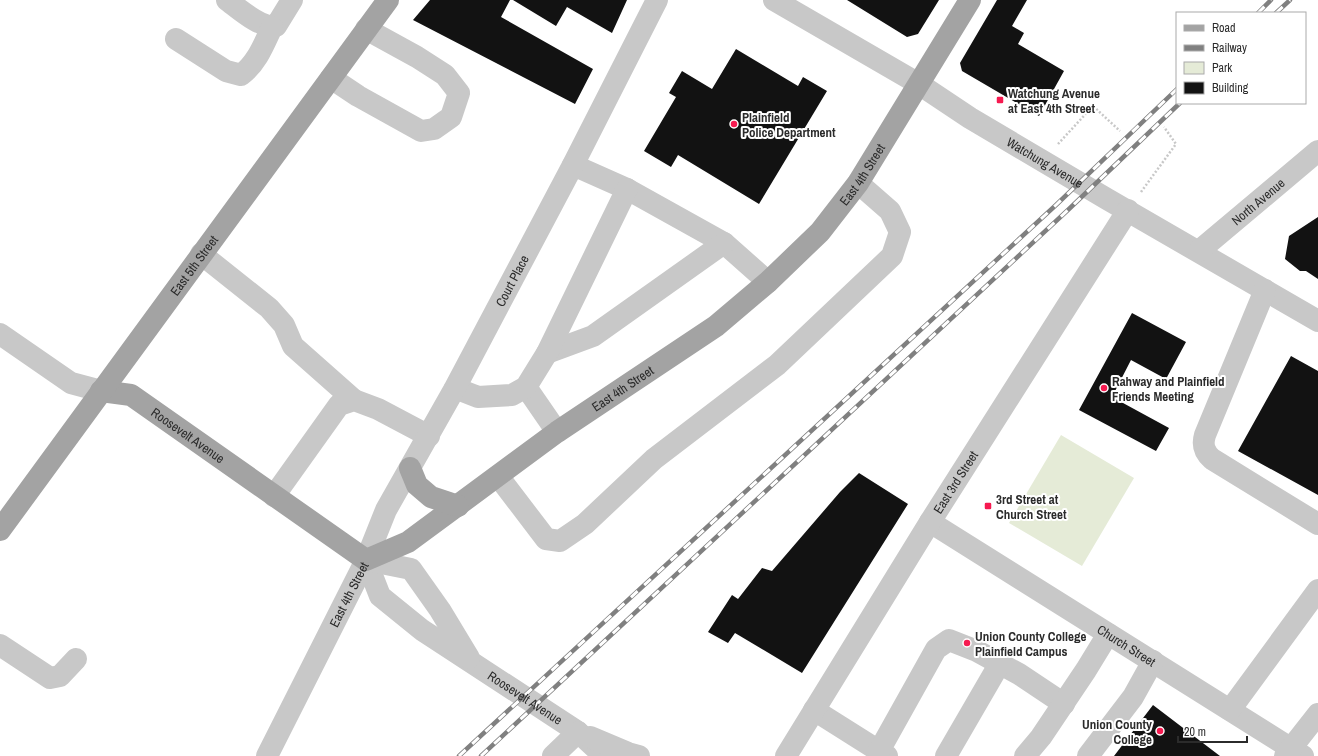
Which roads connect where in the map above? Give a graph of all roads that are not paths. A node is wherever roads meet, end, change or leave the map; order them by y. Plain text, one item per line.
1 (227, 0) edge
2 (292, 0) edge
3 (388, 0) edge
4 (657, 0) edge
5 (774, 0) edge
6 (970, 0) edge
7 (272, 27) junction
8 (366, 29) junction
9 (176, 39) dead end
10 (331, 78) junction
11 (919, 84) junction
12 (1318, 151) edge
13 (573, 165) junction
14 (858, 182) junction
15 (627, 188) junction
16 (1128, 210) junction
17 (724, 243) junction
18 (1199, 252) junction
19 (201, 254) junction
20 (768, 282) junction
21 (1265, 290) junction
22 (1318, 321) edge
23 (0, 334) edge
24 (548, 352) junction
25 (526, 387) junction
26 (455, 388) junction
27 (101, 391) junction
28 (354, 400) junction
29 (557, 432) junction
30 (429, 436) junction
31 (410, 468) junction
32 (498, 476) junction
33 (274, 496) junction
34 (458, 506) junction
35 (930, 522) junction
36 (1318, 524) edge
37 (0, 530) edge
38 (366, 560) junction
39 (1318, 590) edge
40 (1108, 634) junction
41 (0, 645) edge
42 (76, 659) dead end
43 (1153, 662) junction
44 (472, 663) junction
45 (1000, 663) junction
46 (1064, 704) junction
47 (814, 710) junction
48 (1230, 710) junction
49 (1318, 714) edge
50 (578, 732) junction
51 (883, 753) edge
52 (1292, 753) edge
53 (268, 756) edge
54 (553, 756) edge
55 (604, 756) edge
56 (639, 756) edge
57 (786, 756) edge
58 (946, 756) edge
59 (1024, 756) edge
60 (1088, 756) edge

1 - 7 street
2 - 7 street
3 - 8 main road, East 5th Street
4 - 13 street, Court Place
5 - 11 street, Watchung Avenue
6 - 11 main road, East 4th Street
7 - 9 street
8 - 10 main road, East 5th Street
8 - 10 street
10 - 19 main road, East 5th Street
11 - 14 main road, East 4th Street
11 - 16 street, Watchung Avenue
12 - 18 street, North Avenue
13 - 15 street
13 - 26 street, Court Place
14 - 20 main road, East 4th Street
14 - 32 street
15 - 17 street
15 - 24 street
16 - 18 street, Watchung Avenue
16 - 35 street, East 3rd Street
17 - 20 street
17 - 24 street
18 - 21 street, Watchung Avenue
19 - 27 main road, East 5th Street
19 - 28 street
20 - 29 main road, East 4th Street
21 - 22 street, Watchung Avenue
21 - 36 street
23 - 27 street, Roosevelt Avenue
24 - 25 street
25 - 26 street
25 - 29 street
26 - 30 street, Court Place
27 - 33 main road, Roosevelt Avenue
27 - 37 main road, East 5th Street
28 - 30 street
28 - 33 street
29 - 32 main road, East 4th Street
30 - 31 street, Court Place
31 - 34 main road
31 - 38 street, Court Place
32 - 34 main road, East 4th Street
33 - 38 main road, Roosevelt Avenue
34 - 38 main road, East 4th Street
35 - 40 street, Church Street
35 - 47 street, East 3rd Street
38 - 44 street, Roosevelt Avenue
38 - 44 street, Roosevelt Avenue
38 - 53 street, East 4th Street
39 - 48 street
40 - 43 street, Church Street
40 - 46 street
41 - 42 street
43 - 48 street, Church Street
43 - 60 street
44 - 50 street, Roosevelt Avenue
45 - 46 street
45 - 51 street
45 - 58 street
46 - 59 street
47 - 51 street
47 - 57 street, East 3rd Street
48 - 52 street, Church Street
49 - 52 street
50 - 54 street
50 - 55 street, Roosevelt Avenue
50 - 56 street, Roosevelt Avenue

